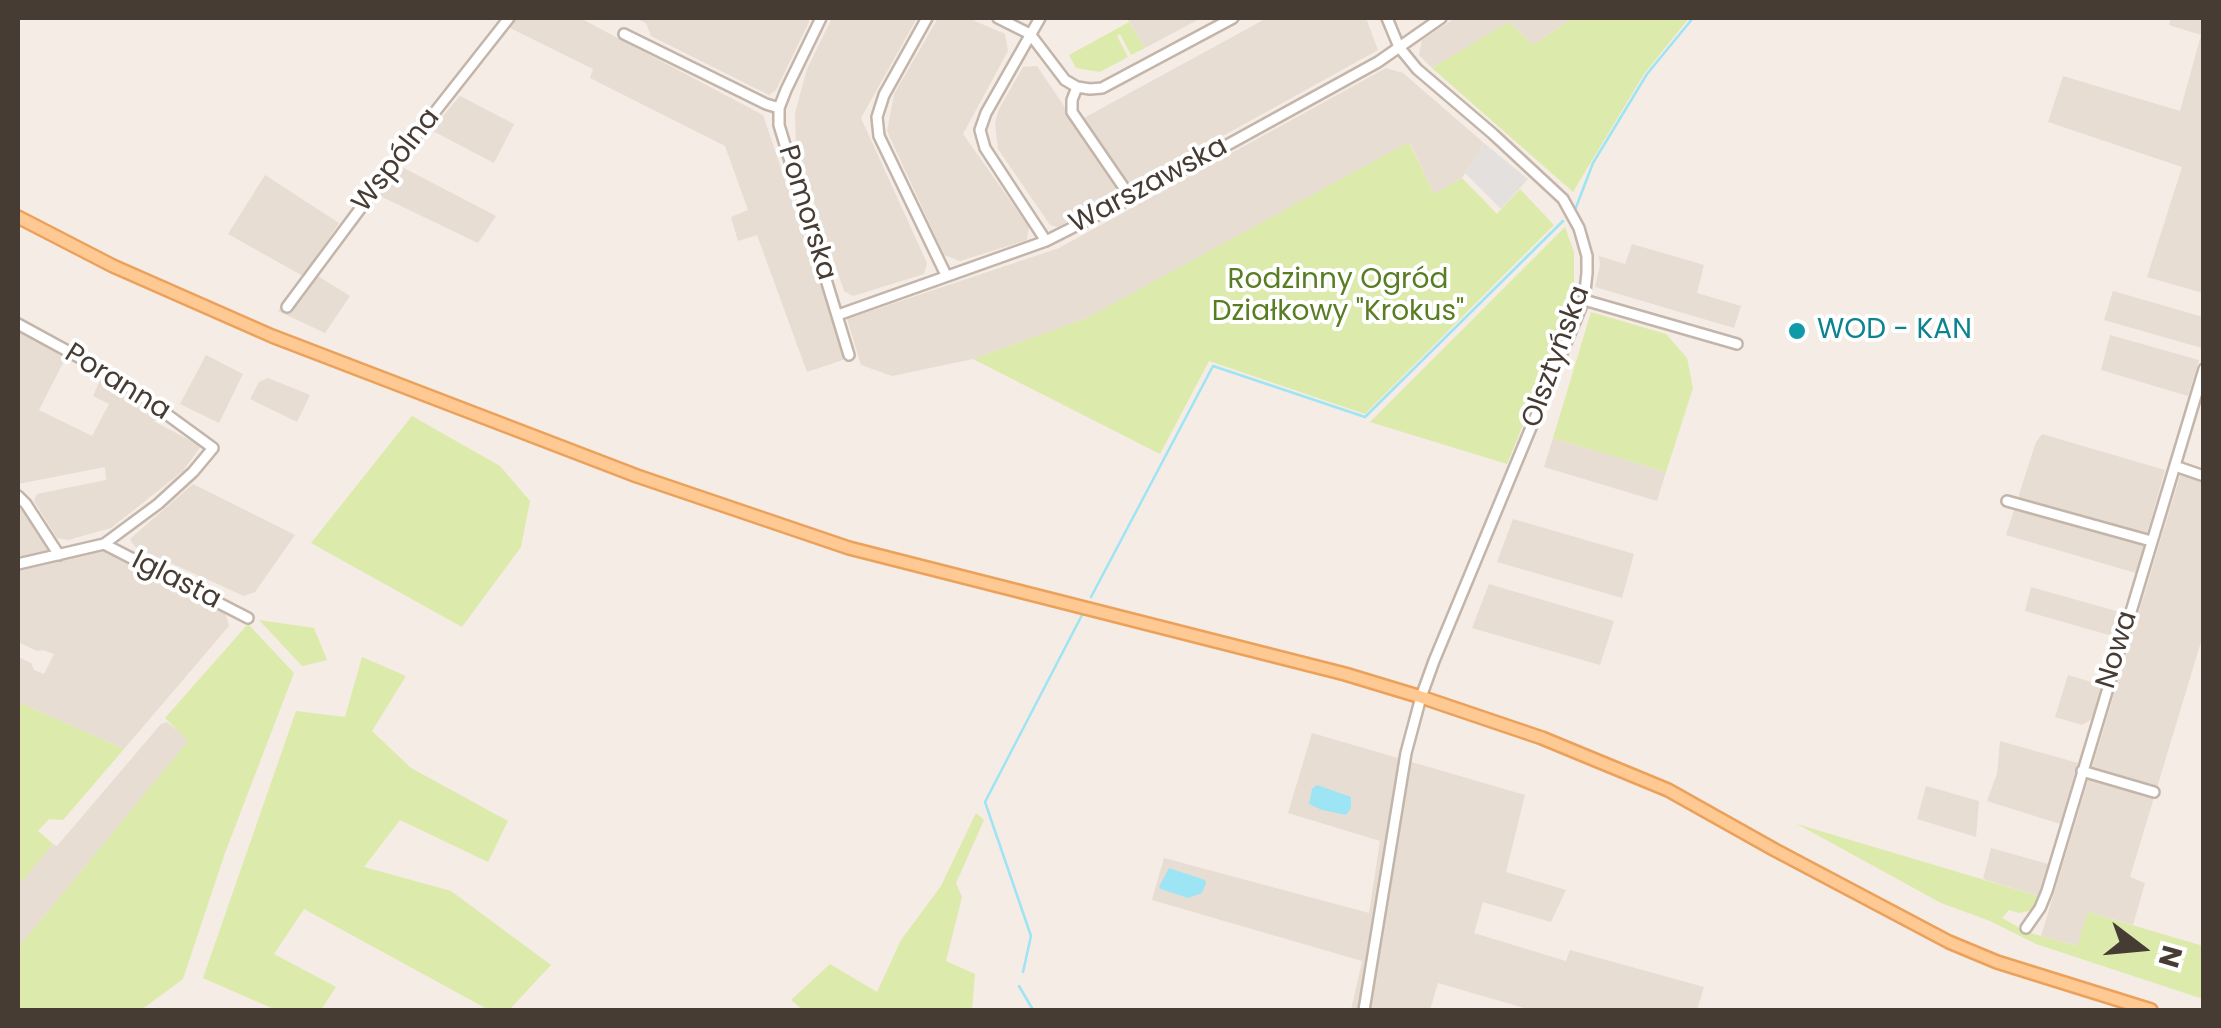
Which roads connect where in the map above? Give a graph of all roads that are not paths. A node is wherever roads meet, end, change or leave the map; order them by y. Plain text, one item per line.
1 (509, 18) edge
2 (821, 18) edge
3 (927, 18) edge
4 (998, 18) edge
5 (1040, 18) edge
6 (1233, 18) edge
7 (1387, 18) edge
8 (1441, 18) edge
9 (624, 34) dead end
10 (1030, 34) junction
11 (1399, 47) junction
12 (1077, 87) junction
13 (780, 108) junction
14 (1131, 198) junction
15 (18, 217) edge
16 (1046, 241) junction
17 (946, 275) junction
18 (1584, 300) junction
19 (287, 307) dead end
20 (838, 314) junction
21 (18, 324) edge
22 (1738, 344) dead end
23 (849, 356) dead end
24 (2204, 369) edge
25 (2174, 466) junction
26 (2204, 476) edge
27 (18, 496) edge
28 (2007, 502) dead end
29 (2151, 541) junction
30 (104, 544) junction
31 (59, 554) junction
32 (18, 564) edge
33 (248, 618) dead end
34 (1421, 697) junction
35 (2082, 772) junction
36 (2154, 792) dead end
37 (2026, 928) dead end
38 (1364, 1010) edge
39 (2151, 1010) edge

1 - 19 street, Wspólna
2 - 13 street, Pomorska
3 - 17 street
4 - 10 street
5 - 10 street
6 - 12 street
7 - 11 street, Olsztyńska
8 - 11 street, Warszawska
9 - 13 street
10 - 12 street
10 - 16 street
11 - 14 street, Warszawska
11 - 18 street, Olsztyńska
12 - 14 street
13 - 20 street, Pomorska
14 - 16 street, Warszawska
15 - 34 main road
16 - 17 street, Warszawska
17 - 20 street, Warszawska
18 - 22 street
18 - 34 street, Olsztyńska
20 - 23 street, Pomorska
21 - 30 street, Poranna
24 - 25 street, Nowa
25 - 26 street
25 - 29 street, Nowa
27 - 31 street
28 - 29 street
29 - 35 street, Nowa
30 - 31 street
30 - 33 street, Iglasta
31 - 32 street
34 - 38 street, Olsztyńska
34 - 39 main road
35 - 36 street
35 - 37 street, Nowa

